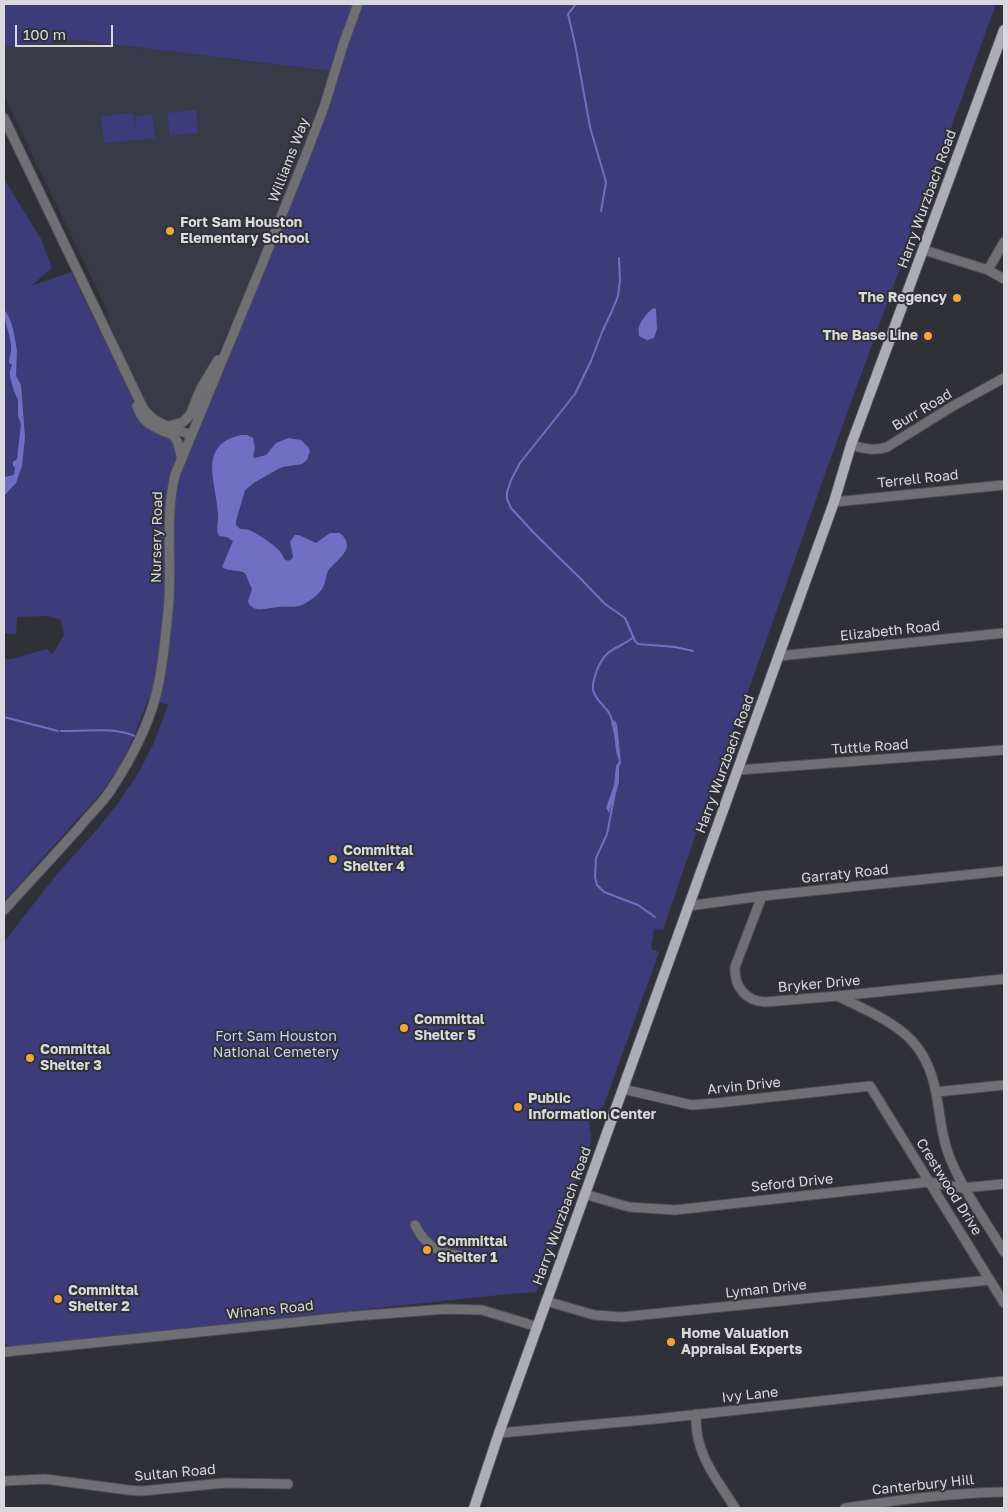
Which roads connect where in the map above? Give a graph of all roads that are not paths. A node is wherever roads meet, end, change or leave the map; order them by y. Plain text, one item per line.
1 (358, 4) edge
2 (1004, 30) edge
3 (4, 118) edge
4 (1004, 242) edge
5 (924, 250) junction
6 (988, 270) junction
7 (1004, 279) edge
8 (227, 348) junction
9 (1004, 378) edge
10 (136, 395) junction
11 (169, 426) junction
12 (191, 435) junction
13 (851, 445) junction
14 (181, 457) junction
15 (1004, 485) edge
16 (834, 502) junction
17 (1004, 633) edge
18 (779, 656) junction
19 (1004, 750) edge
20 (738, 770) junction
21 (1004, 871) edge
22 (762, 896) junction
23 (688, 906) junction
24 (4, 910) edge
25 (1004, 979) edge
26 (838, 996) junction
27 (1004, 1085) edge
28 (870, 1086) joint
29 (623, 1089) junction
30 (936, 1092) junction
31 (929, 1182) junction
32 (1004, 1184) edge
33 (965, 1188) junction
34 (584, 1194) junction
35 (416, 1225) dead end
36 (1004, 1252) edge
37 (467, 1256) dead end
38 (990, 1280) junction
39 (546, 1301) junction
40 (1004, 1303) edge
41 (538, 1326) junction
42 (4, 1352) edge
43 (1004, 1381) edge
44 (696, 1414) junction
45 (498, 1433) junction
46 (4, 1481) edge
47 (288, 1484) dead end
48 (1004, 1492) edge
49 (474, 1508) edge
50 (735, 1508) edge
51 (845, 1508) edge

1 - 8 street, Williams Way
2 - 5 main road, Harry Wurzbach Road
3 - 10 street
4 - 6 street
5 - 6 street
5 - 13 main road, Harry Wurzbach Road
6 - 7 street
8 - 11 street
8 - 12 street, Williams Way
9 - 13 street, Burr Road
10 - 11 street
10 - 14 street
11 - 12 street
12 - 14 street, Nursery Road
13 - 16 main road, Harry Wurzbach Road
14 - 24 street, Nursery Road
15 - 16 street, Terrell Road
16 - 18 main road, Harry Wurzbach Road
17 - 18 street, Elizabeth Road
18 - 20 main road, Harry Wurzbach Road
19 - 20 street, Tuttle Road
20 - 23 main road, Harry Wurzbach Road
21 - 22 street, Garraty Road
22 - 23 street, Garraty Road
22 - 26 street, Bryker Drive
23 - 29 main road, Harry Wurzbach Road
25 - 26 street, Bryker Drive
26 - 30 street
27 - 30 street
28 - 29 street, Arvin Drive
28 - 31 street, Crestwood Drive
29 - 34 main road, Harry Wurzbach Road
30 - 33 street
31 - 33 street, Seford Drive
31 - 34 street, Seford Drive
31 - 38 street, Crestwood Drive
32 - 33 street, Seford Drive
33 - 36 street
34 - 39 main road, Harry Wurzbach Road
35 - 37 street
38 - 39 street, Lyman Drive
38 - 40 street, Crestwood Drive
39 - 41 main road, Harry Wurzbach Road
41 - 42 street, Winans Road
41 - 45 main road, Harry Wurzbach Road
43 - 44 street, Ivy Lane
44 - 45 street, Ivy Lane
44 - 50 street
45 - 49 main road, Harry Wurzbach Road
46 - 47 street, Sultan Road
48 - 51 street, Canterbury Hill

